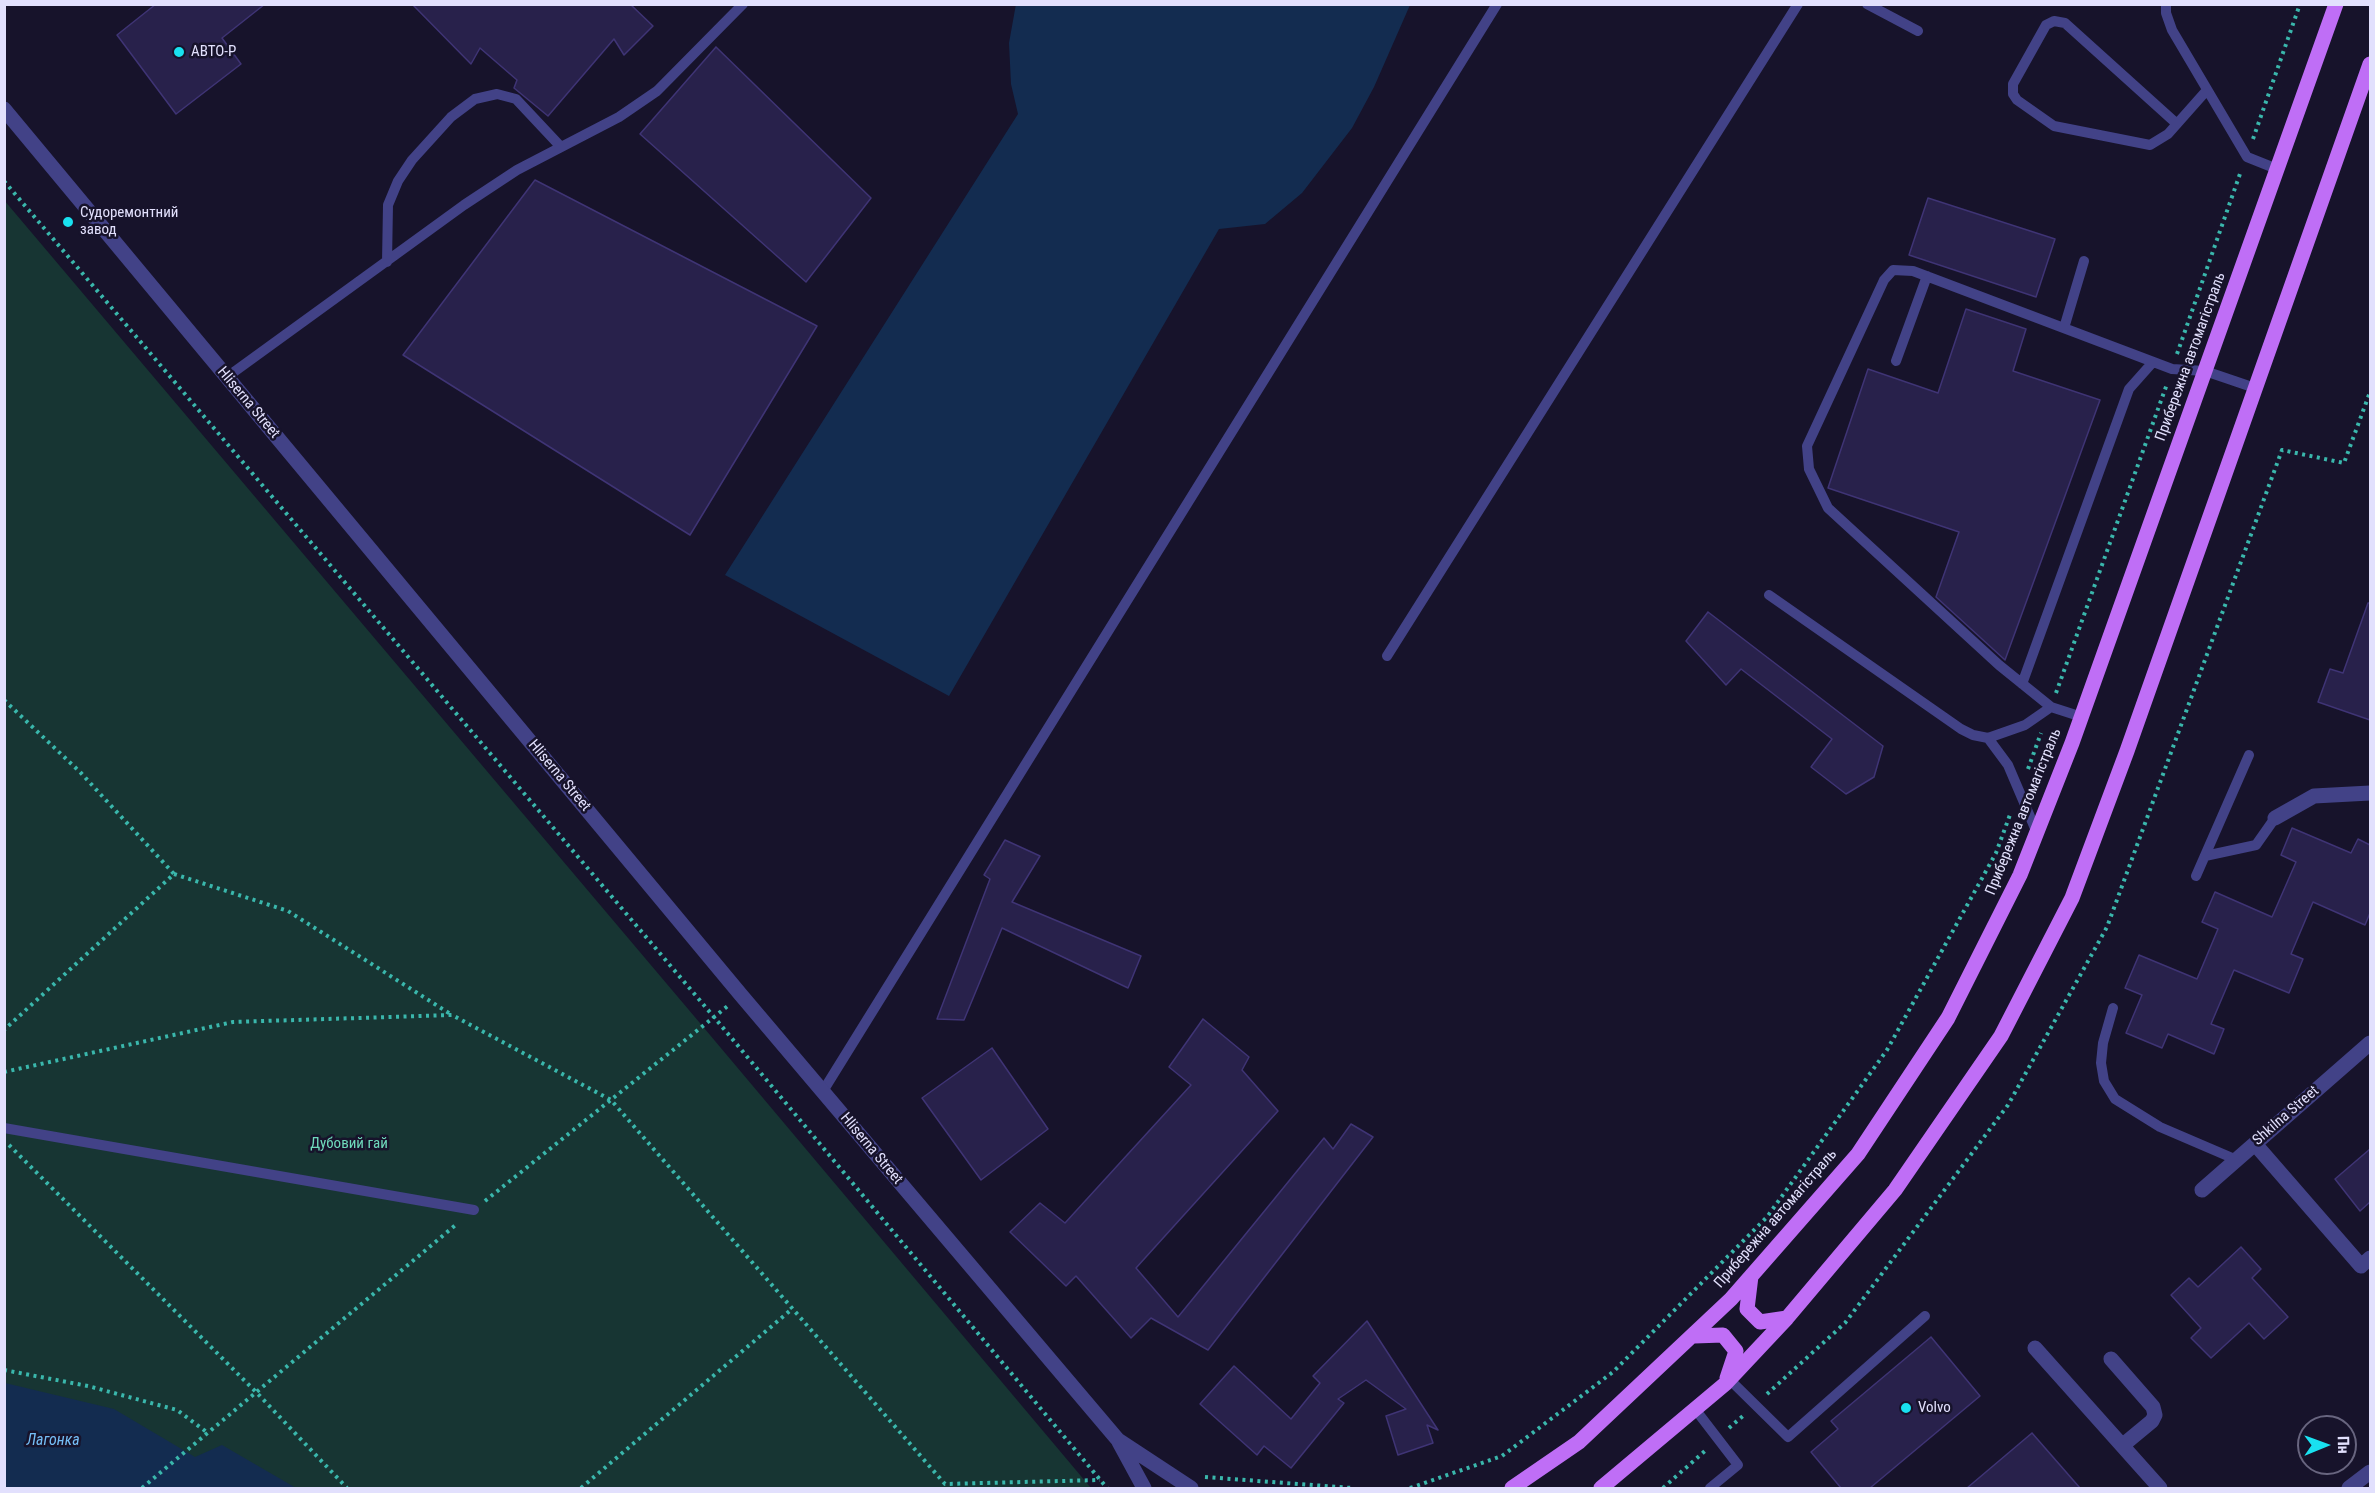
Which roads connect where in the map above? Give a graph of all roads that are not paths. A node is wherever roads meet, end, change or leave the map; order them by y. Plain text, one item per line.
1 (743, 4) edge
2 (1497, 4) edge
3 (1798, 4) edge
4 (1867, 4) edge
5 (2166, 4) edge
6 (2336, 4) edge
7 (1918, 31) dead end
8 (2370, 64) edge
9 (2207, 90) junction
10 (4, 110) edge
11 (2177, 124) junction
12 (561, 147) junction
13 (2277, 169) junction
14 (2084, 261) dead end
15 (387, 262) junction
16 (1927, 276) junction
17 (2064, 328) junction
18 (1896, 361) dead end
19 (2153, 362) junction
20 (2205, 371) junction
21 (227, 377) junction
22 (2255, 388) junction
23 (1769, 595) dead end
24 (1387, 656) dead end
25 (2022, 684) junction
26 (2051, 707) junction
27 (2082, 717) junction
28 (1988, 738) junction
29 (2249, 755) dead end
30 (2370, 793) edge
31 (2276, 818) joint
32 (2037, 833) junction
33 (2205, 856) junction
34 (2196, 876) dead end
35 (2113, 1008) dead end
36 (2370, 1043) edge
37 (823, 1091) junction
38 (4, 1128) edge
39 (2255, 1144) junction
40 (2236, 1160) junction
41 (2202, 1190) dead end
42 (474, 1210) dead end
43 (2370, 1258) edge
44 (1751, 1276) junction
45 (1926, 1316) dead end
46 (1787, 1318) junction
47 (1694, 1336) junction
48 (2035, 1348) dead end
49 (2111, 1359) dead end
50 (1727, 1382) junction
51 (1695, 1409) junction
52 (1118, 1440) junction
53 (2123, 1445) junction
54 (2370, 1472) edge
55 (1144, 1488) edge
56 (1191, 1488) edge
57 (1512, 1488) edge
58 (1601, 1488) edge
59 (1710, 1488) edge
60 (2160, 1488) edge
61 (2349, 1488) edge

1 - 12 lane
2 - 37 lane
3 - 24 lane
4 - 7 lane
5 - 9 lane
6 - 13 main road, Прибережна автомагістраль
8 - 22 main road
9 - 11 lane
9 - 13 lane
10 - 21 street, Hliserna Street
11 - 11 lane
12 - 15 lane
12 - 15 lane
13 - 20 main road, Прибережна автомагістраль
14 - 17 lane
15 - 21 lane
16 - 17 lane
16 - 18 lane
16 - 25 lane
17 - 19 lane
19 - 20 lane
19 - 25 lane
20 - 22 lane
20 - 27 main road, Прибережна автомагістраль
21 - 37 street, Hliserna Street
22 - 46 main road
23 - 28 lane
25 - 26 lane
26 - 27 lane
26 - 28 lane
27 - 32 main road, Прибережна автомагістраль
28 - 32 lane
29 - 33 lane
30 - 31 street
31 - 33 lane
32 - 44 main road, Прибережна автомагістраль
33 - 34 lane
35 - 40 lane
36 - 39 street, Shkilna Street
37 - 52 street, Hliserna Street
38 - 42 lane
39 - 40 street, Shkilna Street
39 - 43 street
40 - 41 street, Shkilna Street
44 - 46 main road
44 - 47 main road, Прибережна автомагістраль
45 - 50 lane
46 - 50 main road
47 - 50 main road
47 - 57 main road, Прибережна автомагістраль
48 - 53 street
49 - 53 street
50 - 51 main road
51 - 58 main road
51 - 59 lane
52 - 55 street, Hliserna Street
52 - 56 street, Hliserna Street
53 - 60 street
54 - 61 street

